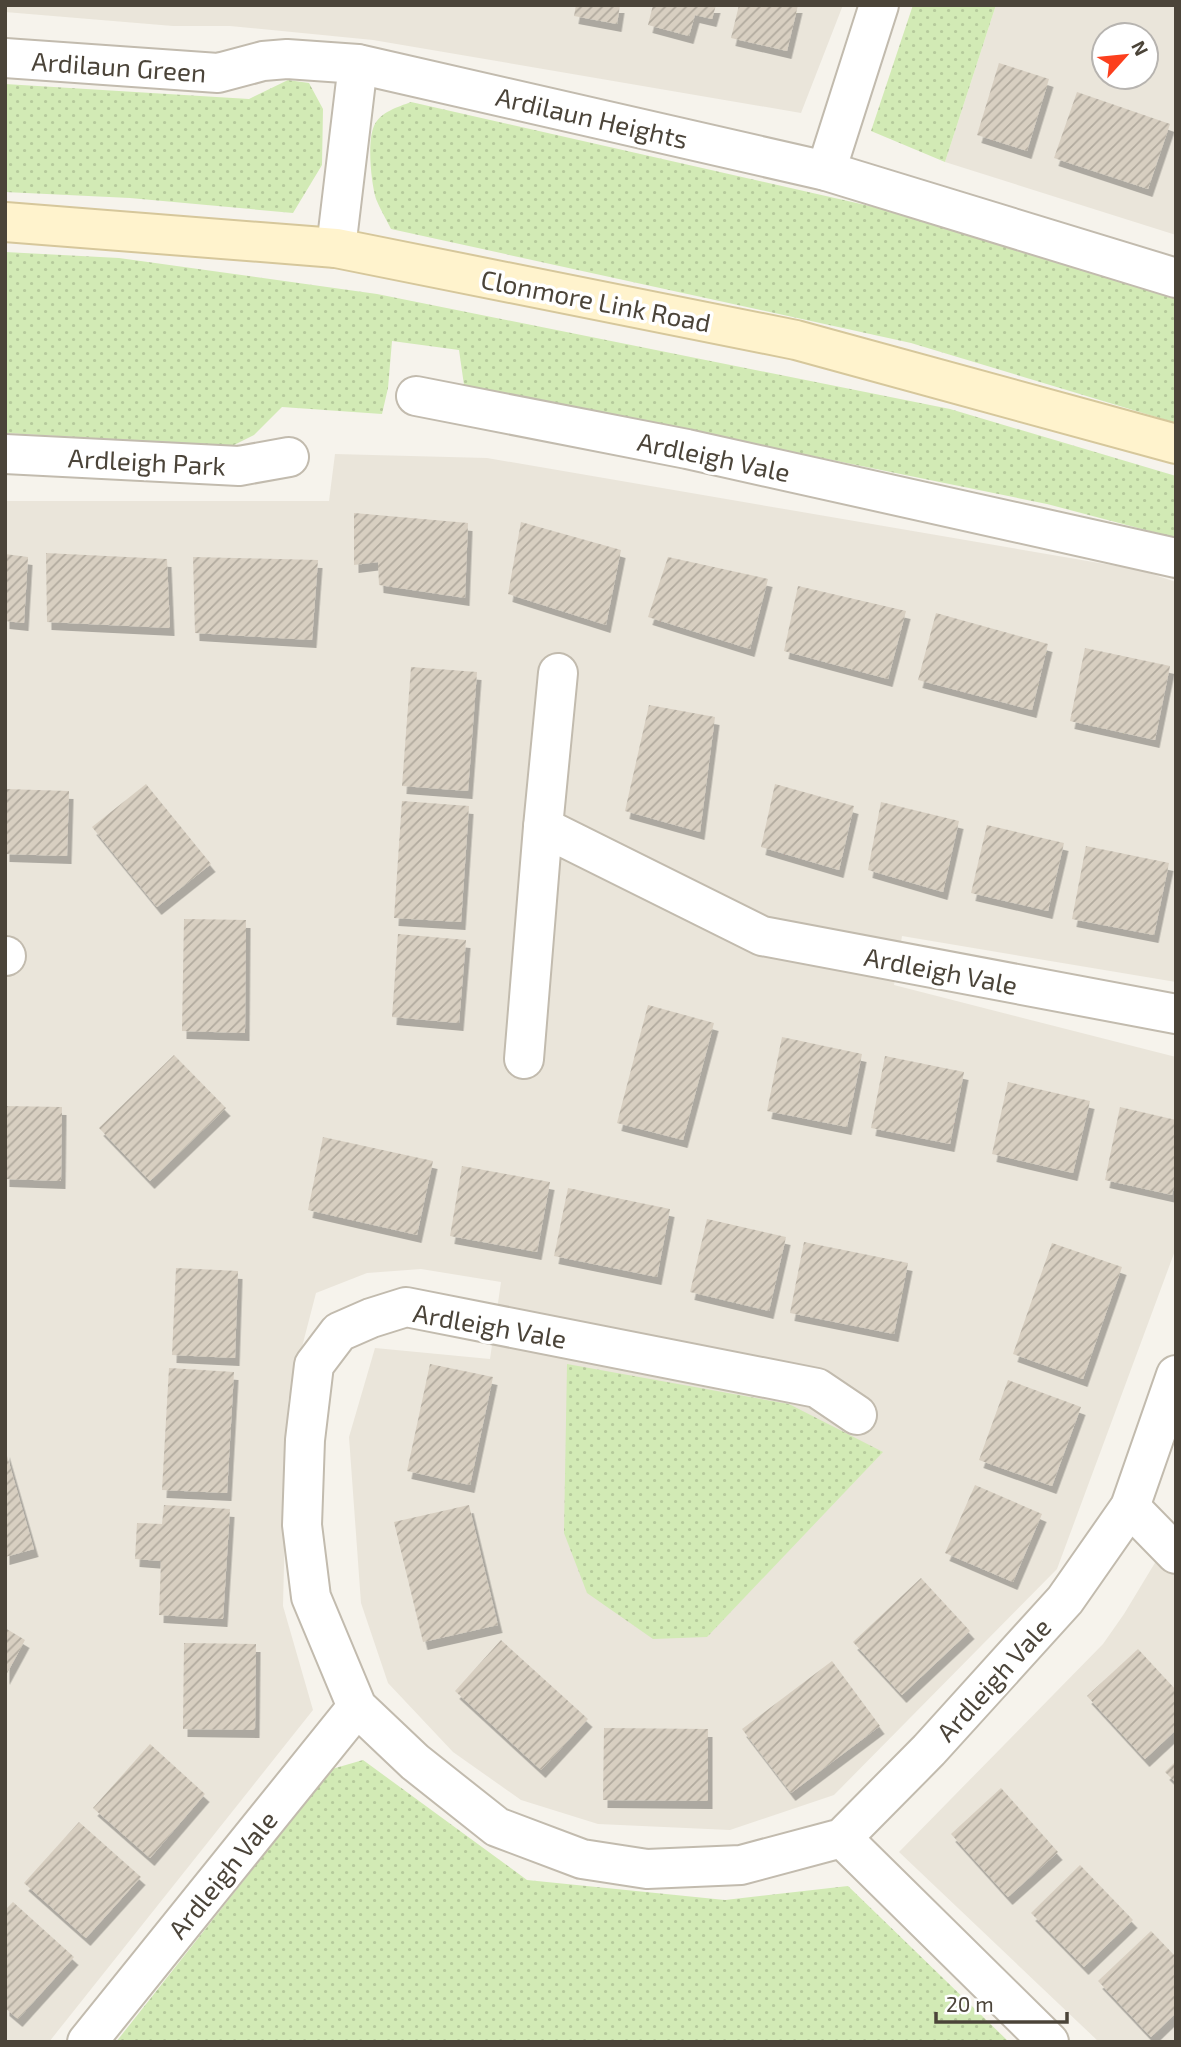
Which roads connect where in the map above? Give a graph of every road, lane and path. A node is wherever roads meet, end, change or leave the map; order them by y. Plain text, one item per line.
1 (879, 5) edge
2 (5, 58) edge
3 (358, 64) junction
4 (826, 171) junction
5 (5, 222) edge
6 (336, 248) junction
7 (1176, 278) edge
8 (416, 396) dead end
9 (1176, 444) edge
10 (5, 454) edge
11 (289, 457) dead end
12 (1176, 558) edge
13 (558, 673) dead end
14 (543, 827) junction
15 (1176, 1014) edge
16 (524, 1059) dead end
17 (1176, 1375) edge
18 (857, 1415) dead end
19 (1130, 1507) junction
20 (1176, 1553) edge
21 (357, 1707) junction
22 (842, 1838) junction
23 (87, 2042) edge
24 (1049, 2042) edge

1 - 4 street
2 - 3 street, Ardilaun Green
3 - 4 street, Ardilaun Heights
3 - 6 street
4 - 7 street, Ardilaun Heights
5 - 6 main road, Clonmore Link Road
6 - 9 main road, Clonmore Link Road
8 - 12 street, Ardleigh Vale
10 - 11 street, Ardleigh Park
13 - 14 street
14 - 15 street, Ardleigh Vale
14 - 16 street
17 - 19 street, Ardleigh Vale
18 - 21 street, Ardleigh Vale
19 - 20 street
19 - 22 street, Ardleigh Vale
21 - 22 street, Ardleigh Vale
21 - 23 street, Ardleigh Vale
22 - 24 street

